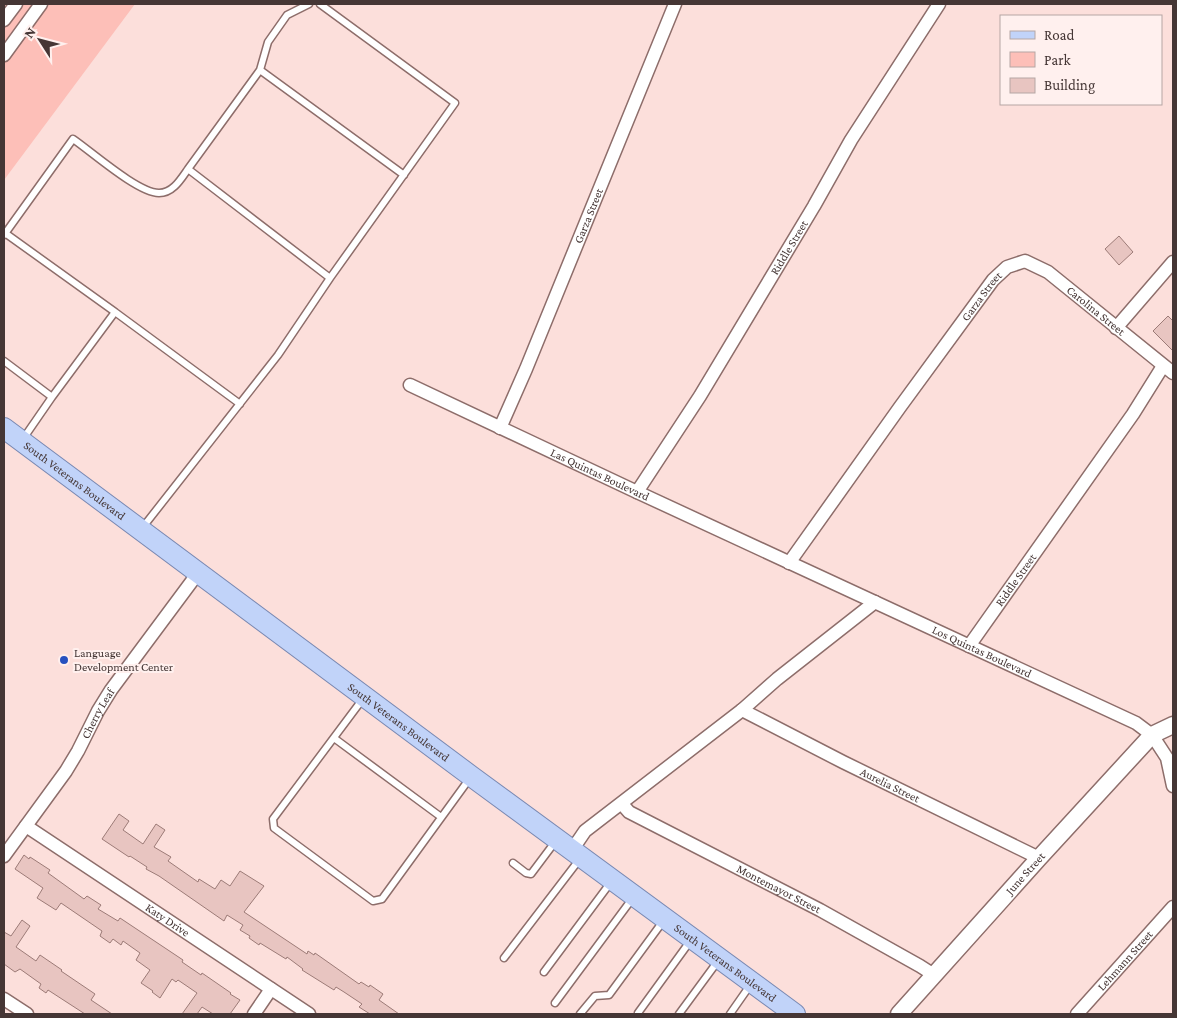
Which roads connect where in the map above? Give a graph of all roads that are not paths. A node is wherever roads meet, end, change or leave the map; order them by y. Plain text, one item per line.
1 (16, 4) edge
2 (41, 4) edge
3 (309, 4) edge
4 (320, 4) edge
5 (675, 4) edge
6 (939, 4) edge
7 (4, 20) edge
8 (9, 37) edge
9 (4, 55) edge
10 (260, 70) junction
11 (188, 169) junction
12 (404, 175) junction
13 (4, 234) edge
14 (1024, 261) joint
15 (1173, 262) edge
16 (330, 278) junction
17 (115, 312) junction
18 (1116, 328) junction
19 (4, 361) edge
20 (1168, 369) edge
21 (410, 385) dead end
22 (52, 398) junction
23 (240, 404) junction
24 (4, 428) edge
25 (500, 428) junction
26 (22, 441) junction
27 (637, 492) junction
28 (141, 530) junction
29 (790, 563) junction
30 (198, 573) junction
31 (875, 602) junction
32 (969, 646) junction
33 (365, 696) junction
34 (742, 710) junction
35 (1173, 725) edge
36 (1152, 735) junction
37 (334, 738) junction
38 (472, 776) junction
39 (1173, 786) edge
40 (622, 804) junction
41 (442, 818) junction
42 (26, 826) junction
43 (570, 849) junction
44 (4, 856) edge
45 (1039, 858) junction
46 (513, 863) dead end
47 (613, 880) junction
48 (634, 896) junction
49 (1173, 907) edge
50 (665, 919) junction
51 (692, 939) junction
52 (504, 958) dead end
53 (719, 959) junction
54 (544, 972) dead end
55 (934, 975) junction
56 (751, 983) junction
57 (271, 989) junction
58 (4, 999) edge
59 (555, 1003) dead end
60 (638, 1013) dead end
61 (27, 1014) edge
62 (254, 1014) edge
63 (309, 1014) edge
64 (580, 1014) edge
65 (679, 1014) edge
66 (730, 1014) edge
67 (795, 1014) edge
68 (900, 1014) edge
69 (1077, 1014) edge

1 - 7 street
2 - 8 street
3 - 10 lane
4 - 12 lane
5 - 25 street, Garza Street
6 - 27 street, Riddle Street
8 - 9 street
10 - 11 lane
10 - 12 lane
11 - 13 lane
11 - 16 lane
12 - 16 lane
13 - 17 lane
14 - 18 street, Carolina Street
14 - 29 street, Garza Street
15 - 18 street
16 - 23 lane
17 - 22 lane
17 - 23 lane
18 - 20 street, Carolina Street
19 - 22 lane
20 - 32 street, Riddle Street
21 - 25 street, Las Quintas Boulevard
22 - 26 lane
23 - 28 lane
24 - 26 main road, South Veterans Boulevard
25 - 27 street, Las Quintas Boulevard
26 - 28 main road, South Veterans Boulevard
27 - 29 street, Las Quintas Boulevard
28 - 30 main road, South Veterans Boulevard
29 - 31 street, Los Quintas Boulevard
30 - 33 main road, South Veterans Boulevard
30 - 42 street, Cherry Leaf
31 - 32 street, Los Quintas Boulevard
31 - 34 street
32 - 36 street, Los Quintas Boulevard
33 - 37 lane
33 - 38 main road, South Veterans Boulevard
34 - 40 street
34 - 45 street, Aurelia Street
35 - 36 street
36 - 39 street
36 - 45 street, June Street
37 - 41 lane
37 - 41 lane
38 - 41 lane
38 - 43 main road, South Veterans Boulevard
40 - 43 street
40 - 55 street, Montemayor Street
42 - 44 street, Cherry Leaf
42 - 57 street, Katy Drive
43 - 46 lane
43 - 47 main road, South Veterans Boulevard
43 - 52 lane
45 - 55 street, June Street
47 - 48 main road, South Veterans Boulevard
47 - 54 lane
48 - 50 main road, South Veterans Boulevard
48 - 59 lane
49 - 69 street, Lehmann Street
50 - 51 main road, South Veterans Boulevard
50 - 64 lane
51 - 53 main road, South Veterans Boulevard
51 - 60 lane
53 - 56 main road, South Veterans Boulevard
53 - 65 lane
55 - 68 street, June Street
56 - 66 lane
56 - 67 main road, South Veterans Boulevard
57 - 62 street
57 - 63 street, Katy Drive
58 - 61 street

